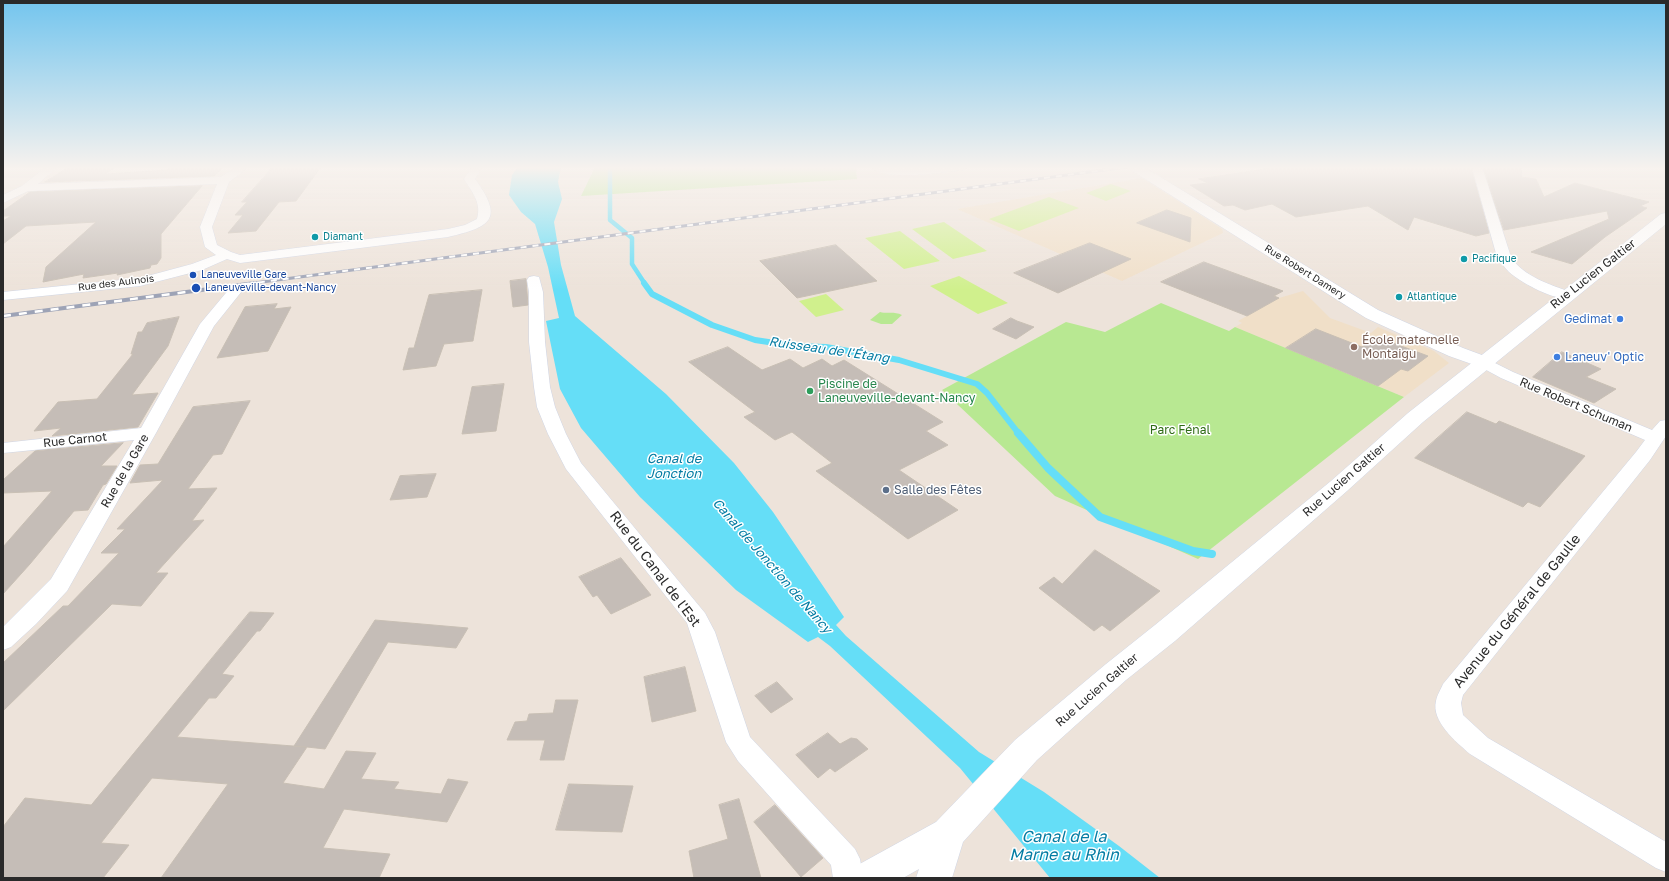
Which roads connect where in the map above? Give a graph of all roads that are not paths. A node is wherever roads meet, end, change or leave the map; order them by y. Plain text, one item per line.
1 (213, 208) edge
2 (486, 208) edge
3 (1203, 208) edge
4 (1489, 208) edge
5 (1666, 217) edge
6 (229, 256) junction
7 (534, 280) dead end
8 (235, 291) dead end
9 (1566, 294) junction
10 (3, 296) edge
11 (1483, 362) junction
12 (1661, 431) edge
13 (147, 433) junction
14 (3, 448) edge
15 (3, 641) edge
16 (948, 833) junction
17 (1666, 858) edge
18 (848, 878) edge
19 (869, 878) edge
20 (934, 878) edge

1 - 6 street
2 - 6 street
3 - 11 main road, Rue Robert Damery
4 - 9 street
5 - 9 main road, Rue Lucien Galtier
6 - 10 street, Rue des Aulnois
7 - 18 street, Rue du Canal de l'Est
8 - 13 street, Rue de la Gare
9 - 11 main road, Rue Lucien Galtier
11 - 12 street, Rue Robert Schuman
11 - 16 main road, Rue Lucien Galtier
12 - 17 street, Avenue du Général de Gaulle
13 - 14 street, Rue Carnot
13 - 15 street, Rue de la Gare
16 - 19 main road
16 - 20 main road

